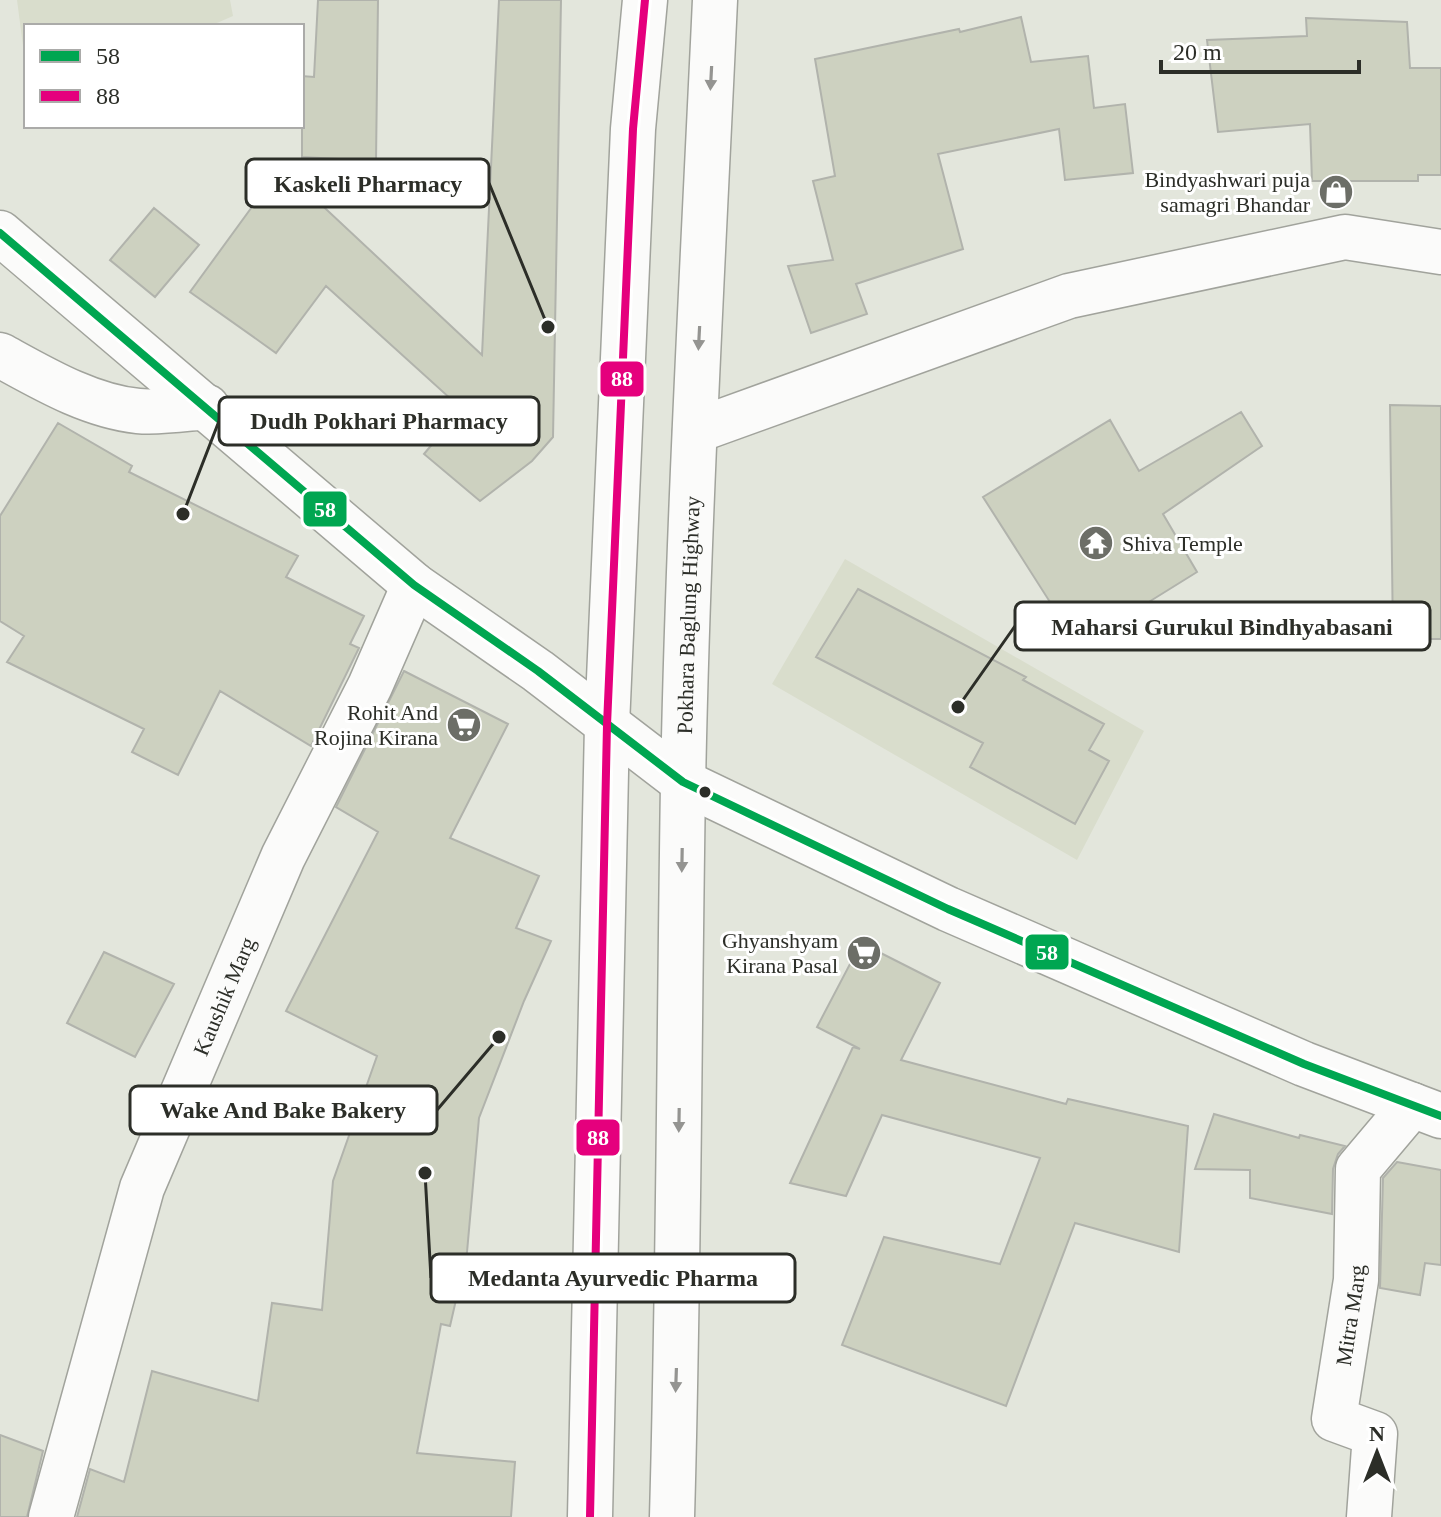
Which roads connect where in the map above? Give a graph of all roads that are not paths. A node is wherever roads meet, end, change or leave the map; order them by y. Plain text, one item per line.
1 (645, 0) edge
2 (715, 0) edge
3 (0, 233) edge
4 (1441, 252) edge
5 (0, 355) edge
6 (207, 407) junction
7 (695, 431) junction
8 (414, 585) junction
9 (607, 725) junction
10 (683, 782) junction
11 (1427, 1111) edge
12 (51, 1517) edge
13 (590, 1517) edge
14 (672, 1517) edge
15 (1369, 1517) edge

1 - 9 main road
2 -> 7 main road, Pokhara Baglung Highway
3 - 6 main road
4 - 7 main road
5 - 6 main road
6 - 8 main road
7 - 10 main road, Pokhara Baglung Highway
8 - 9 main road
8 - 12 main road, Kaushik Marg
9 - 10 main road
9 - 13 main road
10 - 11 main road
10 -> 14 main road, Pokhara Baglung Highway
11 - 15 main road, Mitra Marg

